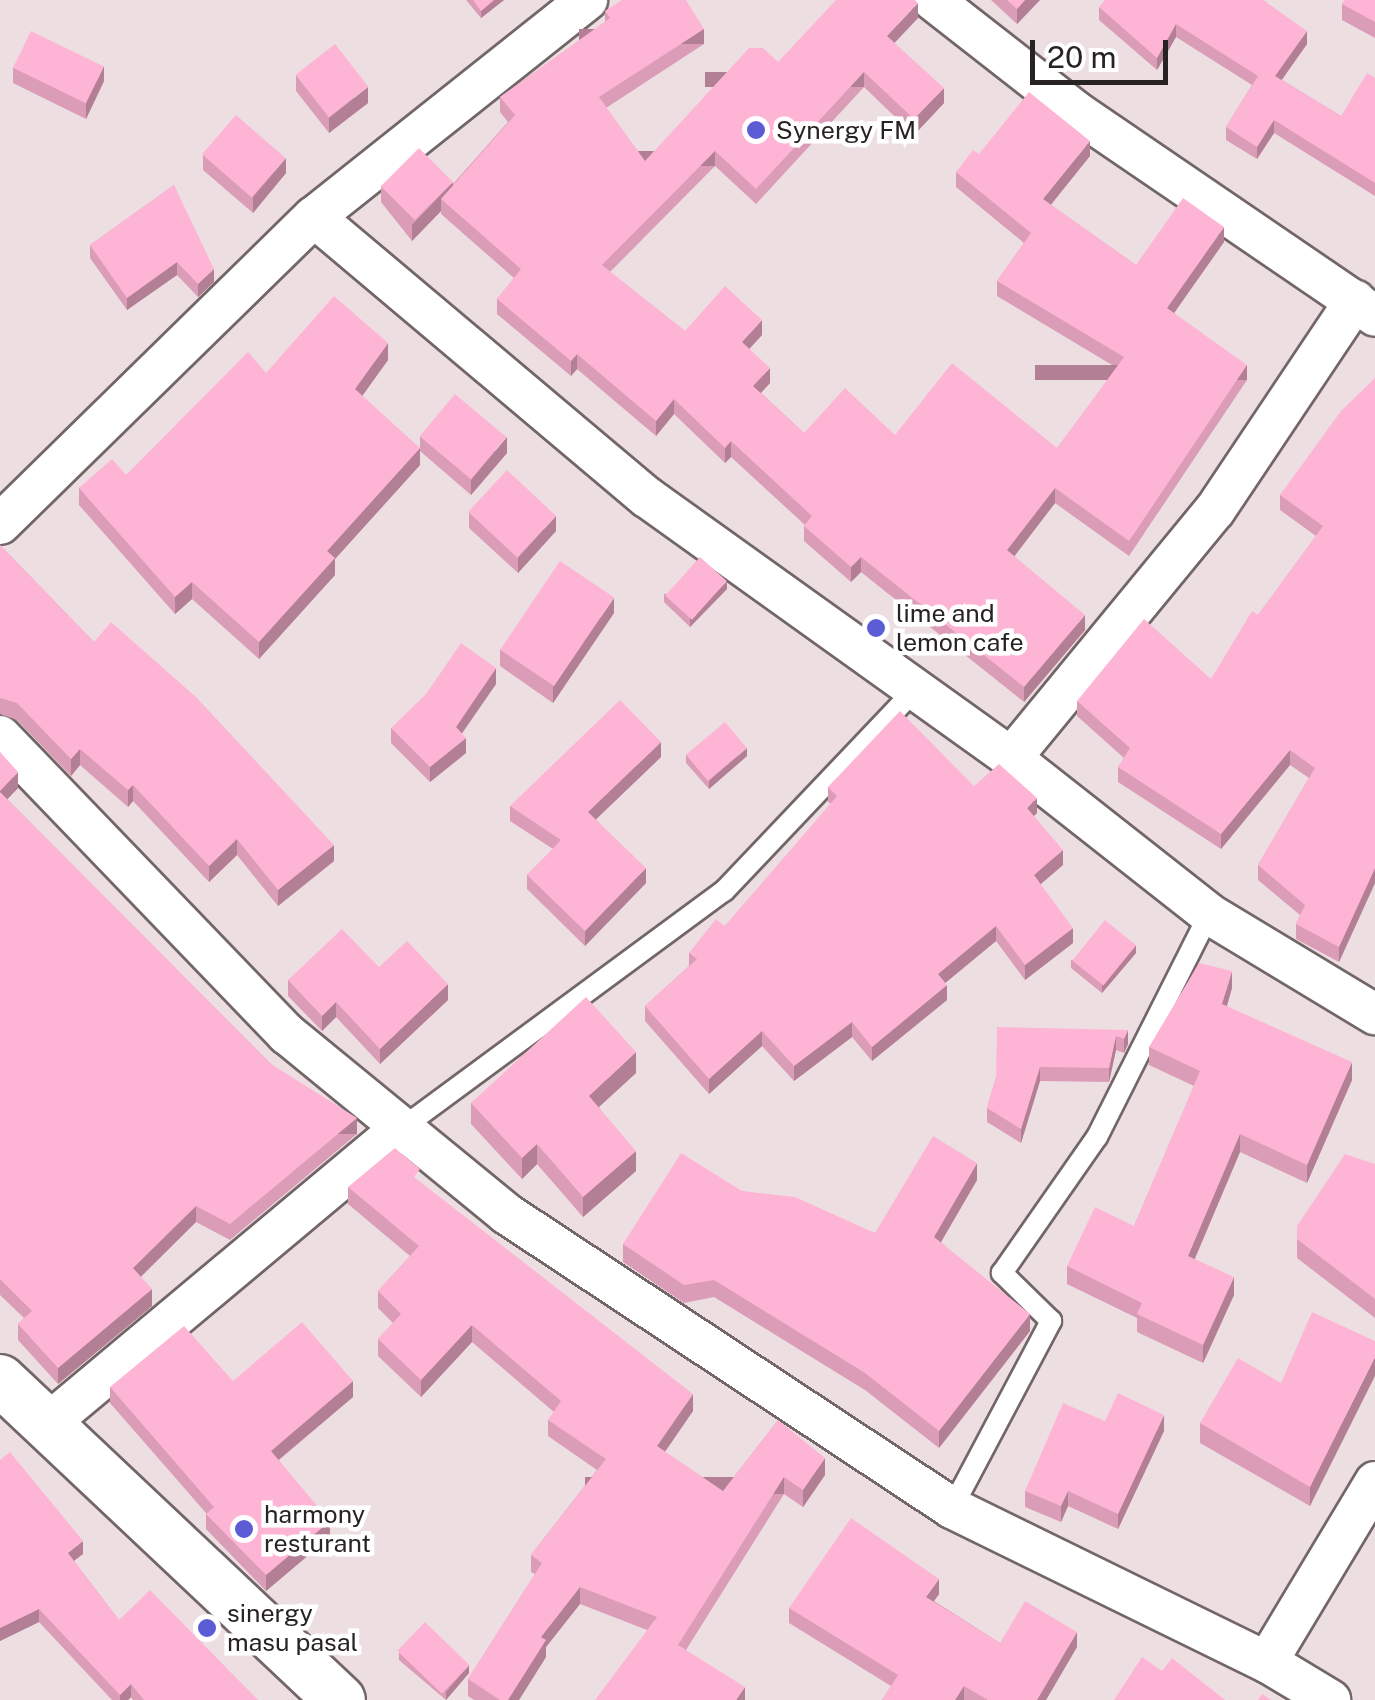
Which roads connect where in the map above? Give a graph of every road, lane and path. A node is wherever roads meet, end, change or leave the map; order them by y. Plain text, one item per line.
1 (587, 0) edge
2 (933, 0) edge
3 (314, 217) junction
4 (1365, 309) edge
5 (0, 524) edge
6 (916, 688) junction
7 (0, 736) edge
8 (1011, 758) junction
9 (1209, 914) junction
10 (1375, 1014) edge
11 (402, 1128) junction
12 (0, 1380) edge
13 (45, 1426) junction
14 (1375, 1482) edge
15 (952, 1508) junction
16 (1267, 1662) junction
17 (340, 1700) edge
18 (1330, 1700) edge

1 - 3 street
2 - 4 street
3 - 5 street
3 - 6 street
4 - 8 street
6 - 8 street
6 - 11 lane
7 - 11 street
8 - 9 street
9 - 10 street
9 - 15 lane
11 - 13 street
11 - 15 street
12 - 13 street
13 - 17 street
14 - 16 street
15 - 16 street
16 - 18 street

